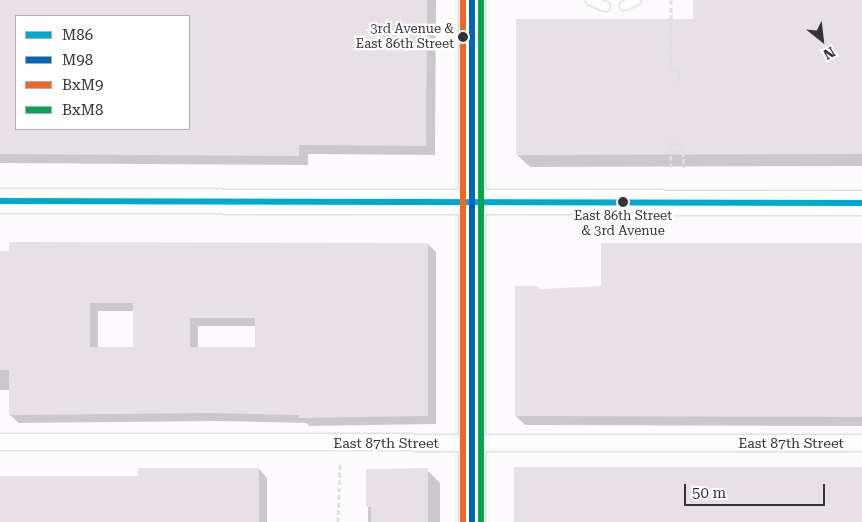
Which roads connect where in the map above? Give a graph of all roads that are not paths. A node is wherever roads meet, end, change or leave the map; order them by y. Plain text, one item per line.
1 (472, 0) edge
2 (590, 0) edge
3 (636, 0) edge
4 (605, 6) dead end
5 (624, 6) dead end
6 (0, 201) edge
7 (472, 202) junction
8 (862, 203) edge
9 (0, 442) edge
10 (472, 443) junction
11 (862, 443) edge
12 (472, 522) edge

1 - 7 main road
2 - 4 lane
3 - 5 lane
6 - 7 main road
7 - 8 main road
7 - 10 main road
9 - 10 street, East 87th Street
10 - 11 street, East 87th Street
10 - 12 main road

